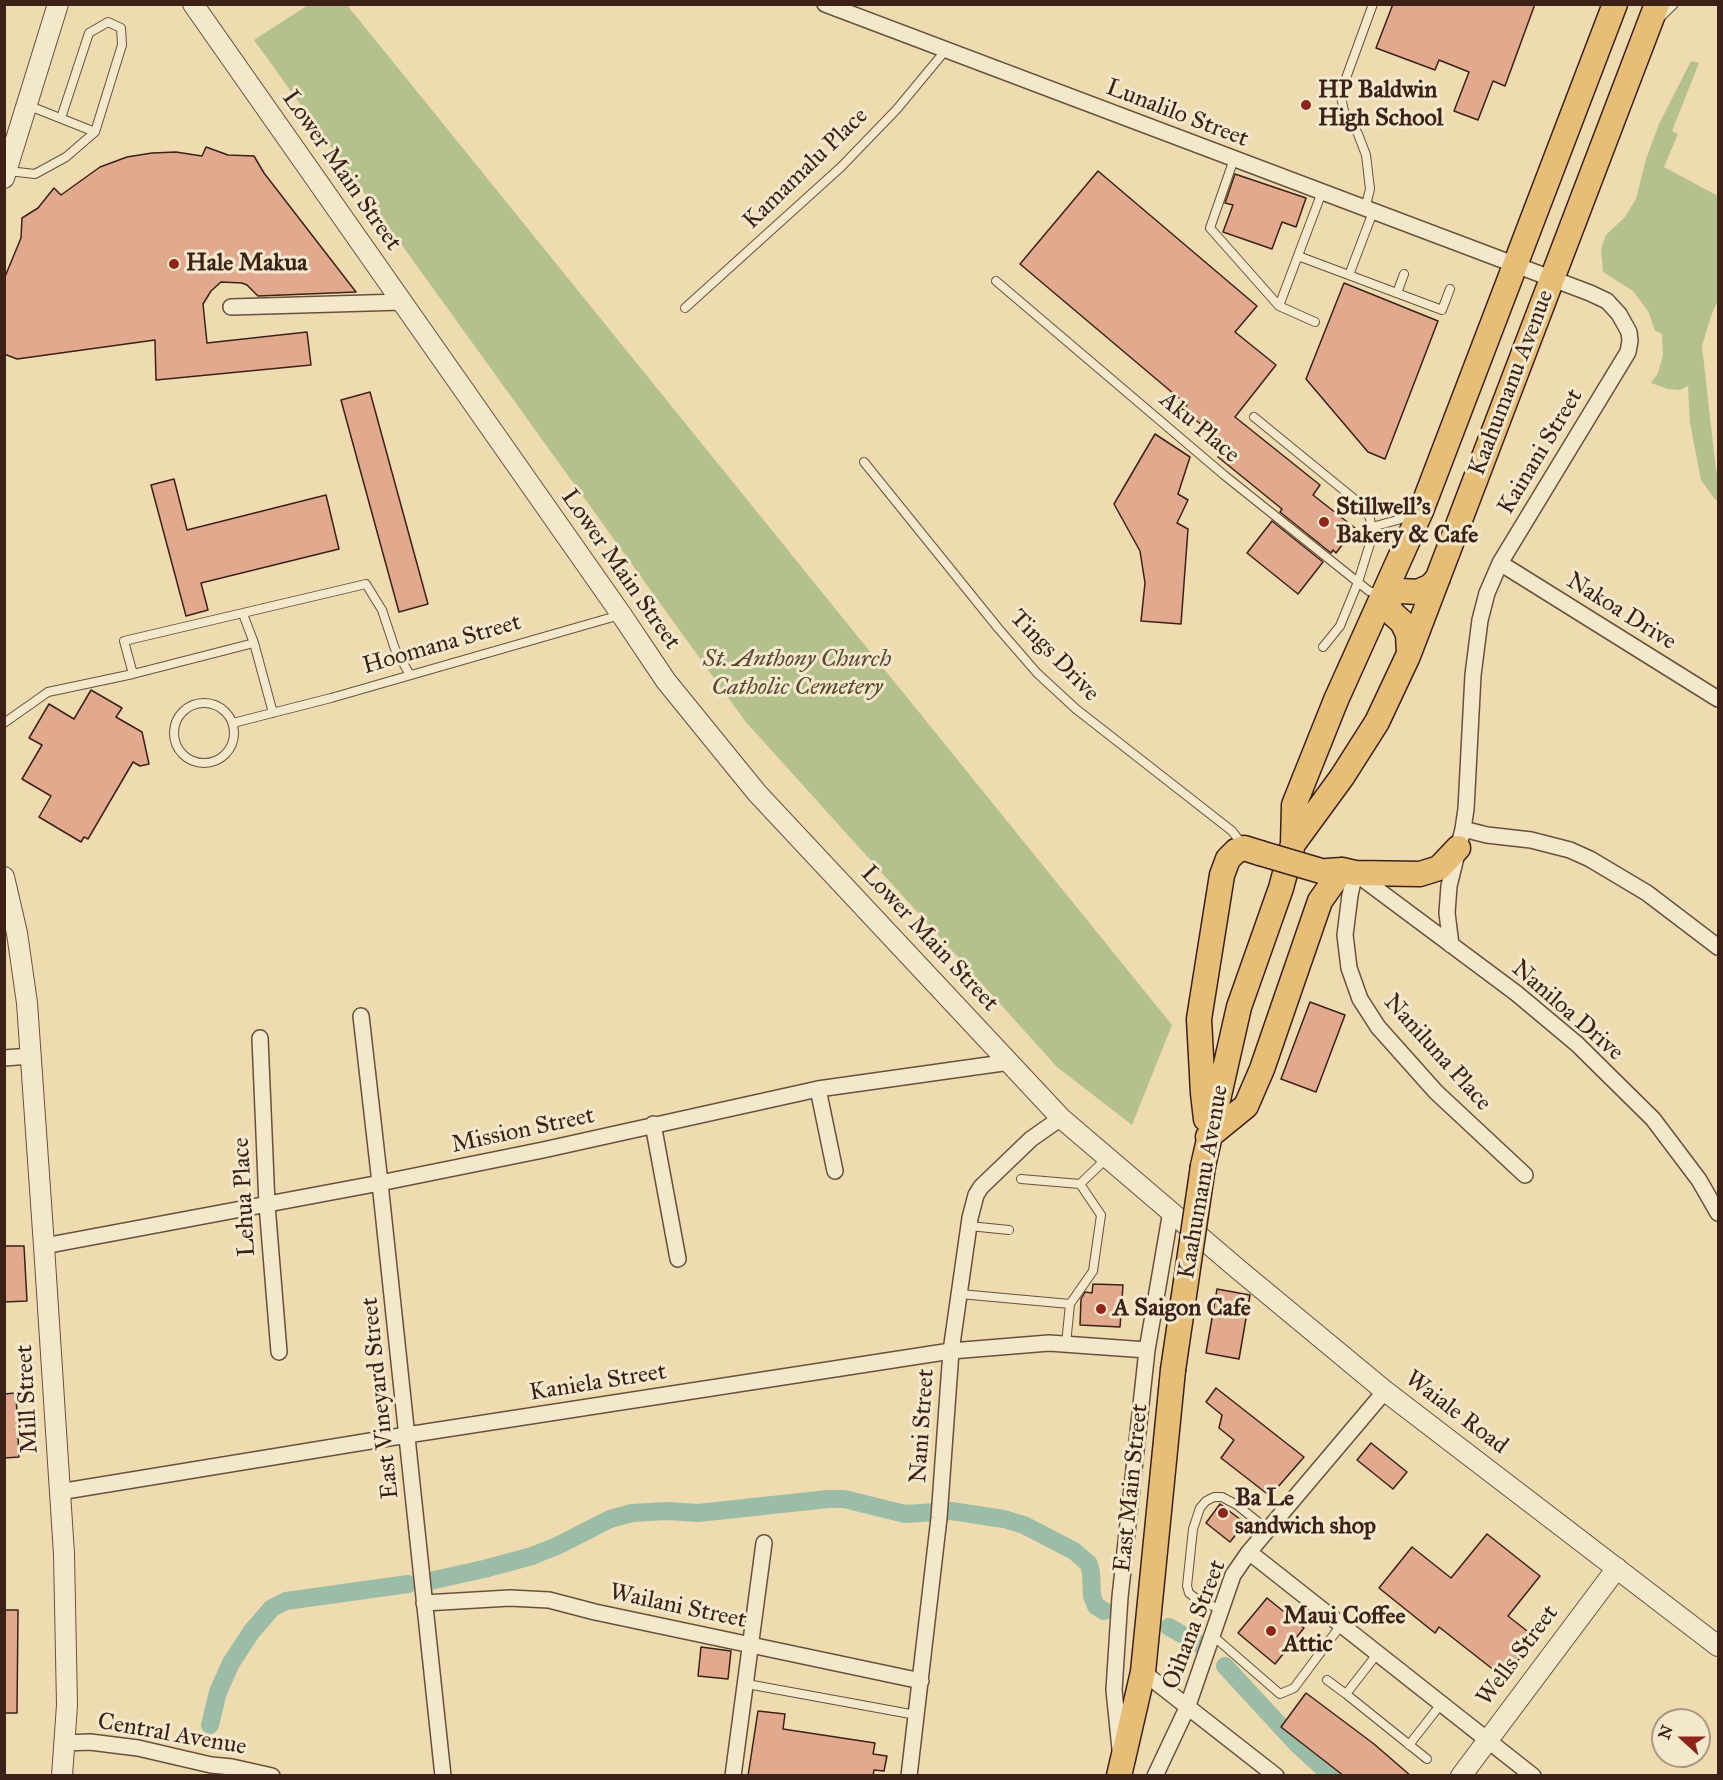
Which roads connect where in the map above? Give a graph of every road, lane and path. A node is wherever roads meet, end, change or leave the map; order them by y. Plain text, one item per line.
1 (58, 4) edge
2 (193, 4) edge
3 (825, 4) edge
4 (1373, 4) edge
5 (1615, 4) edge
6 (1657, 4) edge
7 (1674, 4) edge
8 (1647, 29) junction
9 (945, 51) junction
10 (27, 105) junction
11 (61, 118) junction
12 (95, 132) junction
13 (1234, 159) junction
14 (6, 174) edge
15 (1322, 192) junction
16 (1369, 210) junction
17 (1298, 256) junction
18 (1515, 265) junction
19 (1404, 274) dead end
20 (1349, 275) junction
21 (1552, 279) junction
22 (996, 281) dead end
23 (1450, 288) dead end
24 (1397, 293) junction
25 (402, 302) junction
26 (1279, 306) junction
27 (231, 307) dead end
28 (685, 308) dead end
29 (1315, 322) dead end
30 (1254, 417) dead end
31 (864, 462) dead end
32 (1421, 511) junction
33 (1372, 527) junction
34 (1500, 563) junction
35 (1438, 578) junction
36 (1359, 582) junction
37 (1384, 595) junction
38 (243, 614) junction
39 (621, 614) junction
40 (254, 643) junction
41 (1323, 647) dead end
42 (1408, 656) junction
43 (133, 674) junction
44 (410, 675) junction
45 (1719, 699) edge
46 (273, 713) junction
47 (4, 723) edge
48 (233, 723) junction
49 (1461, 839) junction
50 (1293, 844) junction
51 (1252, 850) junction
52 (1339, 871) junction
53 (4, 877) edge
54 (1450, 945) junction
55 (1719, 947) edge
56 (361, 1016) dead end
57 (260, 1038) dead end
58 (31, 1056) junction
59 (4, 1058) edge
60 (1010, 1062) junction
61 (818, 1089) junction
62 (1061, 1118) junction
63 (653, 1125) junction
64 (1208, 1137) junction
65 (1108, 1157) junction
66 (835, 1171) dead end
67 (1525, 1175) dead end
68 (1021, 1179) dead end
69 (381, 1183) junction
70 (1080, 1185) junction
71 (267, 1205) junction
72 (1171, 1211) junction
73 (1719, 1213) edge
74 (969, 1226) junction
75 (1009, 1230) dead end
76 (44, 1246) junction
77 (678, 1258) dead end
78 (960, 1294) junction
79 (1070, 1304) junction
80 (1066, 1344) junction
81 (1147, 1350) junction
82 (951, 1351) junction
83 (279, 1352) dead end
84 (1385, 1391) junction
85 (407, 1435) junction
86 (59, 1491) junction
87 (1268, 1530) junction
88 (764, 1543) dead end
89 (1249, 1552) junction
90 (1617, 1568) junction
91 (424, 1603) junction
92 (1221, 1610) junction
93 (1341, 1625) junction
94 (1212, 1635) junction
95 (751, 1645) junction
96 (1719, 1646) edge
97 (1377, 1654) junction
98 (1143, 1672) junction
99 (1327, 1680) dead end
100 (921, 1681) junction
101 (747, 1684) junction
102 (1346, 1694) junction
103 (1440, 1704) junction
104 (1187, 1708) junction
105 (916, 1715) junction
106 (1486, 1740) junction
107 (64, 1743) junction
108 (1409, 1745) junction
109 (1427, 1759) dead end
110 (233, 1771) edge
111 (1120, 1771) edge
112 (62, 1776) edge
113 (272, 1776) edge
114 (443, 1776) edge
115 (733, 1776) edge
116 (909, 1776) edge
117 (1155, 1776) edge
118 (1276, 1776) edge
119 (1461, 1776) edge
120 (1533, 1776) edge

1 - 10 street
2 - 25 street, Lower Main Street
3 - 9 street, Lunalilo Street
4 - 16 lane
5 - 18 main road, Kaahumanu Avenue
6 - 8 main road, Kaahumanu Avenue
7 - 8 lane
8 - 21 main road, Kaahumanu Avenue
9 - 13 street, Lunalilo Street
9 - 28 lane, Kamamalu Place
10 - 11 lane
10 - 14 street
11 - 12 lane
11 - 12 lane
12 - 14 lane
13 - 15 street, Lunalilo Street
13 - 26 lane
15 - 16 street, Lunalilo Street
15 - 17 lane
16 - 18 street, Lunalilo Street
16 - 20 lane
17 - 20 lane
17 - 26 lane
18 - 21 street, Kainani Street
18 - 32 main road, Kaahumanu Avenue
19 - 24 lane
20 - 24 lane
21 - 34 street, Kainani Street
21 - 35 main road, Kaahumanu Avenue
22 - 36 lane, Aku Place
23 - 24 lane
25 - 27 street
25 - 39 street, Lower Main Street
26 - 29 lane
30 - 33 lane
31 - 51 lane, Tings Drive
32 - 33 lane
32 - 37 main road, Kaahumanu Avenue
33 - 36 lane
34 - 45 street, Nakoa Drive
34 - 49 street, Kainani Street
35 - 37 main road
35 - 42 main road, Kaahumanu Avenue
36 - 37 lane, Aku Place
36 - 41 lane
37 - 42 main road
37 - 50 main road, Kaahumanu Avenue
38 - 40 lane
38 - 43 lane
38 - 44 lane
39 - 44 lane, Hoomana Street
39 - 60 street, Lower Main Street
40 - 43 lane
40 - 46 lane
42 - 50 main road, Kaahumanu Avenue
43 - 47 lane
44 - 46 lane, Hoomana Street
46 - 48 lane, Hoomana Street
48 - 48 lane
49 - 52 main road
49 - 54 street, Kainani Street
49 - 55 street
50 - 64 main road, Kaahumanu Avenue
51 - 52 main road, bridge
51 - 64 main road
52 - 54 street, Naniloa Drive
52 - 64 main road
52 - 67 street, Naniluna Place
53 - 58 street, Mill Street
54 - 73 street, Naniloa Drive
56 - 69 street, East Vineyard Street
57 - 71 street, Lehua Place
58 - 59 street
58 - 76 street, Mill Street
60 - 61 street, Mission Street
60 - 62 street, Lower Main Street
61 - 63 street, Mission Street
61 - 66 street
62 - 65 street, Lower Main Street
62 - 74 street, Nani Street
63 - 69 street, Mission Street
63 - 77 street
64 - 98 main road, Kaahumanu Avenue, bridge
65 - 70 lane
65 - 72 street, Lower Main Street
68 - 70 lane
69 - 71 street, Mission Street
69 - 85 street, East Vineyard Street
70 - 79 lane
71 - 76 street, Mission Street
71 - 83 street, Lehua Place
72 - 81 street, East Main Street
72 - 84 street, Waiale Road
74 - 75 lane
74 - 78 street, Nani Street
76 - 86 street, Mill Street
78 - 79 lane
78 - 82 street, Nani Street
79 - 80 lane
80 - 81 street, Kaniela Street
80 - 82 street, Kaniela Street
81 - 111 street, East Main Street
82 - 85 street, Kaniela Street
82 - 100 street, Nani Street
84 - 87 street, Oihana Street
84 - 90 street, Waiale Road
85 - 86 street, Kaniela Street
85 - 91 street, East Vineyard Street
86 - 107 street, Mill Street
87 - 89 street, Oihana Street
87 - 92 lane
88 - 95 street
89 - 92 street, Oihana Street
89 - 93 street
90 - 96 street, Waiale Road
90 - 106 street, Wells Street
91 - 95 street, Wailani Street
91 - 114 street, East Vineyard Street
92 - 94 street, Oihana Street
93 - 94 lane
93 - 97 street
94 - 104 street, Oihana Street
95 - 100 street, Wailani Street
95 - 101 street
97 - 102 lane
97 - 103 street
98 - 104 street
98 - 111 main road, East Main Street
99 - 102 lane
100 - 105 street, Nani Street
101 - 105 lane
101 - 115 street
102 - 108 lane
103 - 106 street
103 - 108 lane
104 - 117 street, Oihana Street
104 - 118 street
105 - 116 street, Nani Street
106 - 119 street, Wells Street
106 - 120 street
107 - 110 street, Central Avenue
107 - 112 street, Mill Street
108 - 109 lane
110 - 113 street, Central Avenue

